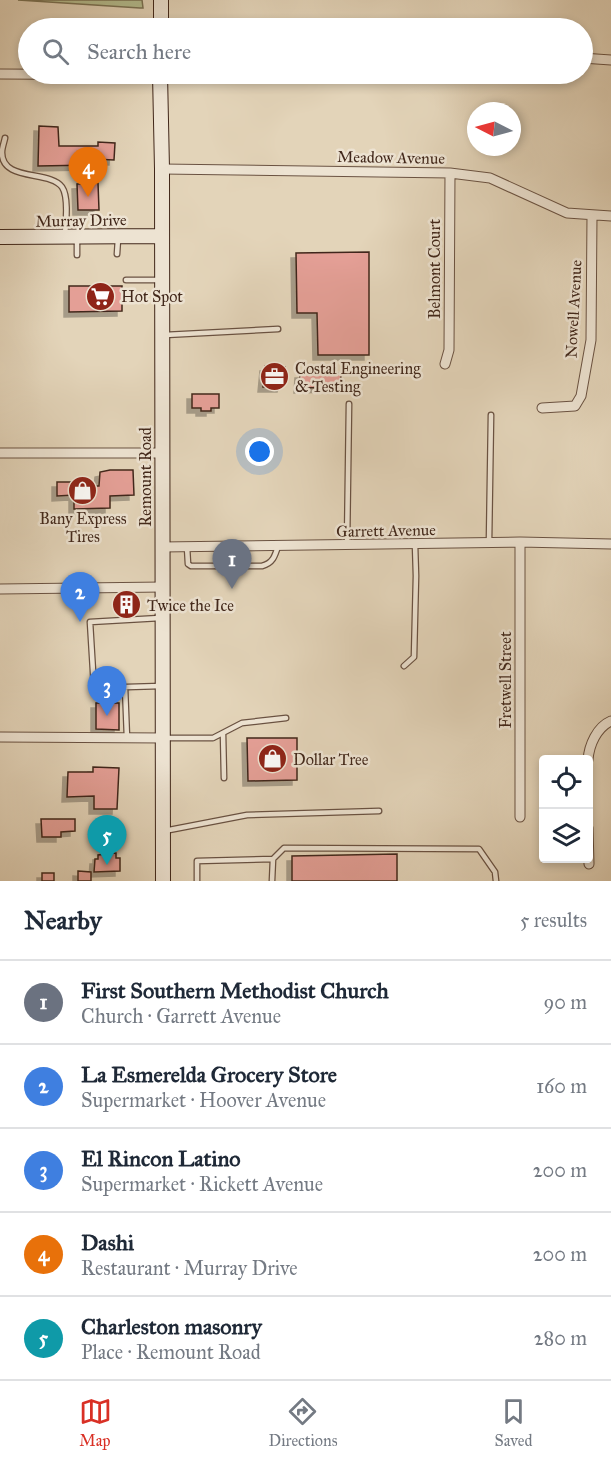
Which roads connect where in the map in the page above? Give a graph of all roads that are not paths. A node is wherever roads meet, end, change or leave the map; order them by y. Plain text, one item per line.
1 (161, 0) edge
2 (160, 18) edge
3 (593, 59) edge
4 (611, 60) edge
5 (0, 74) edge
6 (18, 74) edge
7 (160, 84) edge
8 (5, 138) dead end
9 (162, 169) junction
10 (450, 172) junction
11 (592, 216) junction
12 (611, 216) edge
13 (118, 236) junction
14 (162, 236) junction
15 (0, 237) edge
16 (71, 237) junction
17 (117, 254) dead end
18 (77, 255) dead end
19 (126, 280) dead end
20 (162, 280) junction
21 (278, 329) dead end
22 (162, 335) junction
23 (445, 364) dead end
24 (350, 404) dead end
25 (542, 408) dead end
26 (491, 415) dead end
27 (0, 453) edge
28 (162, 453) junction
29 (489, 543) junction
30 (520, 543) junction
31 (415, 544) junction
32 (611, 544) edge
33 (347, 545) junction
34 (278, 546) junction
35 (162, 547) junction
36 (187, 547) junction
37 (163, 587) junction
38 (0, 589) edge
39 (163, 618) junction
40 (404, 666) dead end
41 (164, 686) junction
42 (125, 687) junction
43 (286, 718) dead end
44 (611, 721) edge
45 (223, 733) junction
46 (0, 737) edge
47 (127, 738) junction
48 (164, 738) junction
49 (589, 755) edge
50 (224, 778) dead end
51 (379, 811) dead end
52 (520, 817) dead end
53 (164, 831) junction
54 (273, 860) junction
55 (164, 881) edge
56 (197, 881) edge
57 (272, 881) edge
58 (496, 881) edge

1 - 2 main road
3 - 4 street
5 - 6 street
7 - 9 main road, Remount Road
8 - 16 lane
9 - 10 street, Meadow Avenue
9 - 14 main road, Remount Road
10 - 11 street, Meadow Avenue
10 - 23 street, Belmont Court
11 - 12 street, Meadow Avenue
11 - 25 street, Nowell Avenue
13 - 14 main road, Murray Drive
13 - 16 main road, Murray Drive
13 - 17 lane
14 - 20 main road, Remount Road
15 - 16 main road, Murray Drive
16 - 18 lane
19 - 20 lane
20 - 22 main road, Remount Road
21 - 22 lane
22 - 28 main road, Remount Road
24 - 33 lane
26 - 29 lane
27 - 28 street
28 - 35 main road, Remount Road
29 - 30 street, Garrett Avenue
29 - 31 street, Garrett Avenue
30 - 32 street, Garrett Avenue
30 - 52 street, Fretwell Street
31 - 33 street, Garrett Avenue
31 - 40 lane
33 - 34 street, Garrett Avenue
34 - 36 street, Garrett Avenue
34 - 36 lane
35 - 36 street, Garrett Avenue
35 - 37 main road, Remount Road
37 - 38 street
37 - 39 main road, Remount Road
39 - 41 main road, Remount Road
39 - 42 lane
41 - 42 lane
41 - 48 main road, Remount Road
42 - 47 lane
43 - 45 lane
44 - 49 street
45 - 48 lane
45 - 50 lane
46 - 47 street
47 - 48 street
48 - 53 main road, Remount Road
51 - 53 lane
53 - 55 main road, Remount Road
54 - 56 lane
54 - 57 lane
54 - 58 lane

